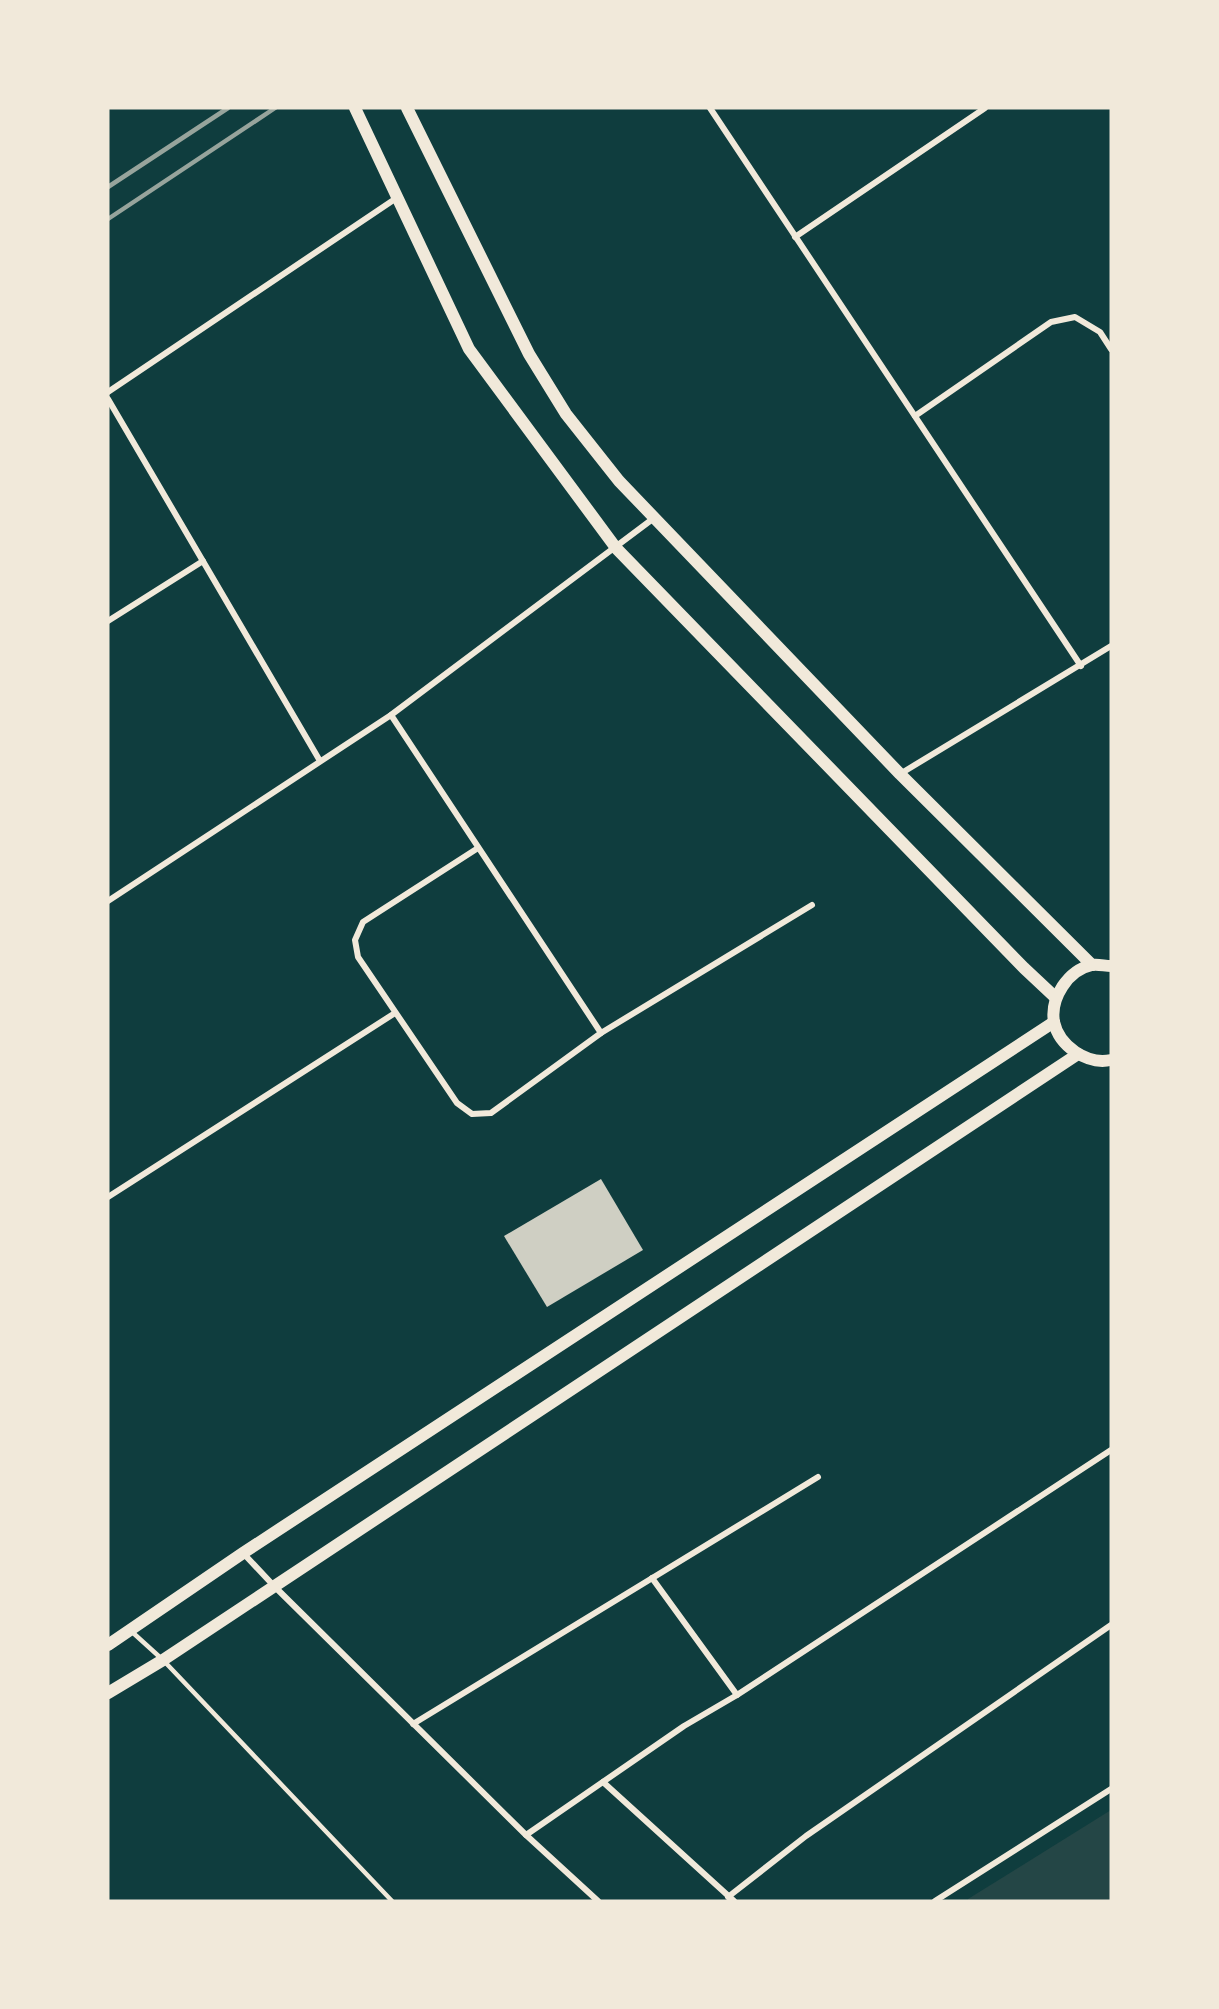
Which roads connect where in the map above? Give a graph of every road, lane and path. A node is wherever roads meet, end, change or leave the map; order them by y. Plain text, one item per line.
1 (356, 108) edge
2 (407, 108) edge
3 (710, 108) edge
4 (985, 108) edge
5 (398, 197) junction
6 (795, 237) junction
7 (1111, 350) edge
8 (108, 392) edge
9 (108, 399) edge
10 (915, 416) junction
11 (654, 519) junction
12 (616, 548) junction
13 (203, 561) junction
14 (108, 621) edge
15 (1111, 646) edge
16 (1081, 666) junction
17 (391, 715) junction
18 (320, 761) junction
19 (900, 774) junction
20 (478, 848) junction
21 (108, 901) edge
22 (812, 905) dead end
23 (1092, 965) junction
24 (1111, 966) edge
25 (1056, 998) junction
26 (394, 1013) junction
27 (1054, 1022) junction
28 (601, 1033) junction
29 (1078, 1054) junction
30 (1111, 1060) edge
31 (108, 1197) edge
32 (1111, 1450) edge
33 (818, 1477) dead end
34 (243, 1553) junction
35 (652, 1578) junction
36 (274, 1586) junction
37 (1111, 1625) edge
38 (131, 1631) junction
39 (108, 1645) edge
40 (163, 1660) junction
41 (108, 1694) edge
42 (737, 1695) junction
43 (413, 1724) junction
44 (603, 1782) junction
45 (1111, 1789) edge
46 (526, 1835) junction
47 (730, 1899) edge
48 (392, 1901) edge
49 (598, 1901) edge
50 (934, 1901) edge

1 - 5 main road
2 - 11 main road
3 - 6 street
4 - 6 street
5 - 8 street
5 - 12 main road
6 - 10 street
7 - 10 street
9 - 13 street
10 - 16 street
11 - 12 street
11 - 19 main road
12 - 17 street
12 - 25 main road
13 - 14 street
13 - 18 street
15 - 16 street
16 - 19 street
17 - 18 street
17 - 20 street
18 - 21 street
19 - 23 main road
20 - 26 street
20 - 28 street
22 - 28 street
23 - 24 main road
23 - 25 main road
25 - 27 main road
26 - 28 street
26 - 31 street
27 - 29 main road
27 - 34 main road
29 - 30 main road
29 - 36 main road
32 - 42 street
33 - 35 street
34 - 36 street
34 - 38 main road
35 - 42 street
35 - 43 street
36 - 40 main road
36 - 43 street
37 - 47 street
38 - 39 main road
38 - 40 lane
40 - 41 main road
40 - 48 lane
42 - 44 street
43 - 46 street
44 - 46 street
44 - 47 street
45 - 50 street
46 - 49 street

